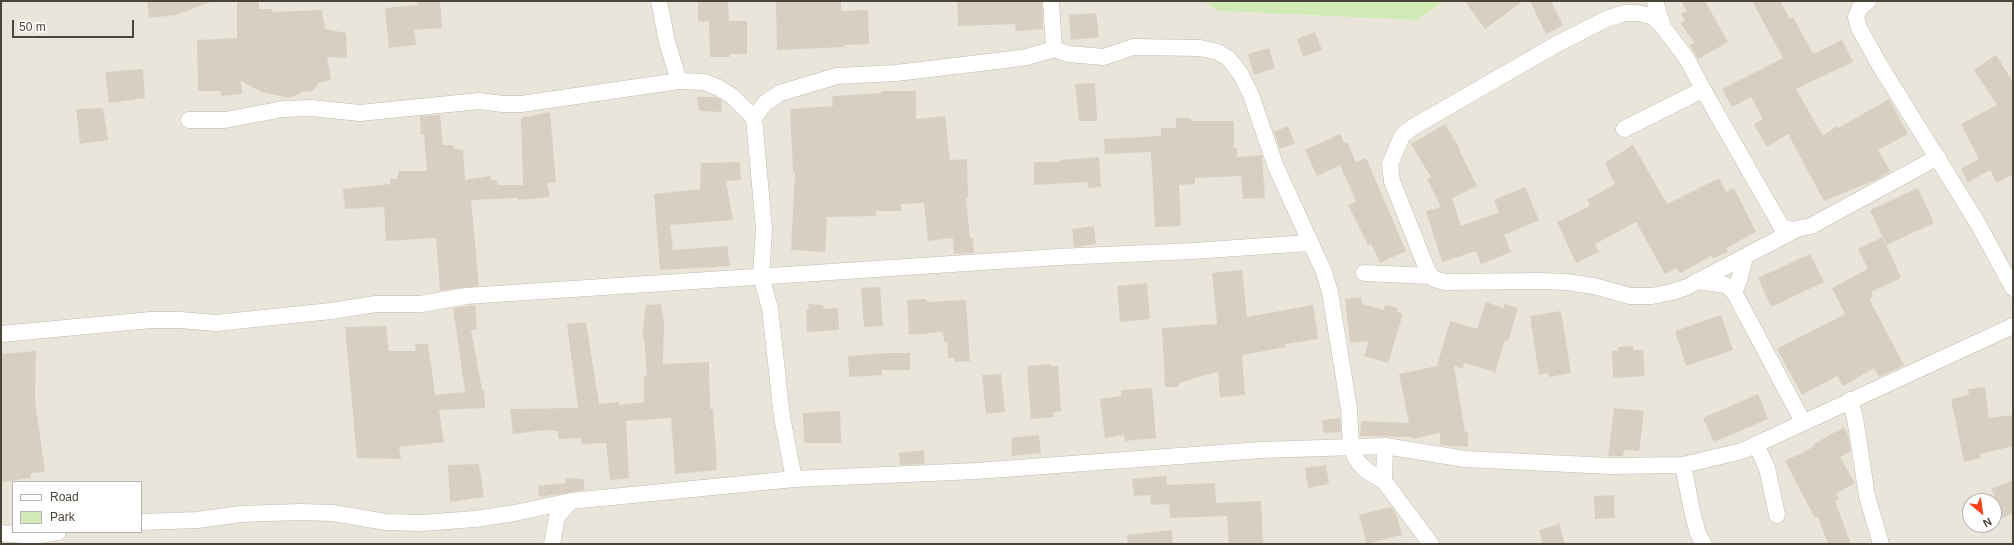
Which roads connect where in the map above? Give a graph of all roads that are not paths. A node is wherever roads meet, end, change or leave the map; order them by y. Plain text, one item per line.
1 (659, 1) edge
2 (1051, 1) edge
3 (1655, 1) edge
4 (1861, 4) edge
5 (1663, 27) junction
6 (1054, 48) junction
7 (679, 81) junction
8 (1704, 93) junction
9 (754, 118) junction
10 (189, 120) dead end
11 (1624, 129) dead end
12 (1938, 157) junction
13 (1797, 229) junction
14 (1310, 243) junction
15 (1745, 257) junction
16 (1364, 274) dead end
17 (1431, 276) junction
18 (761, 277) junction
19 (1697, 281) junction
20 (2013, 288) edge
21 (1734, 292) junction
22 (2013, 326) edge
23 (1, 334) edge
24 (1850, 400) junction
25 (1803, 422) junction
26 (1756, 444) junction
27 (1385, 446) junction
28 (1351, 447) junction
29 (1683, 465) junction
30 (794, 480) junction
31 (1384, 481) junction
32 (571, 501) junction
33 (1777, 515) dead end
34 (142, 522) edge
35 (1, 532) edge
36 (52, 533) edge
37 (552, 544) edge
38 (1432, 544) edge
39 (1704, 544) edge
40 (1881, 544) edge

1 - 7 street
2 - 6 street
3 - 5 street
4 - 12 street
5 - 8 street
5 - 17 street
6 - 9 street
6 - 14 street
7 - 9 street
7 - 10 street
8 - 11 street
8 - 13 street
9 - 18 street
12 - 13 street
12 - 20 street
13 - 15 street
14 - 18 street
14 - 28 street
15 - 19 street
15 - 21 street
16 - 17 street
17 - 19 street
18 - 23 street
18 - 30 street
19 - 21 street
21 - 25 street
22 - 24 street
24 - 25 street
24 - 40 street
25 - 26 street
26 - 29 street
26 - 33 street
27 - 28 street
27 - 29 street
27 - 31 street
28 - 30 street
28 - 31 street
29 - 39 street
30 - 32 street
31 - 38 street
32 - 34 street
32 - 37 street
35 - 36 street

